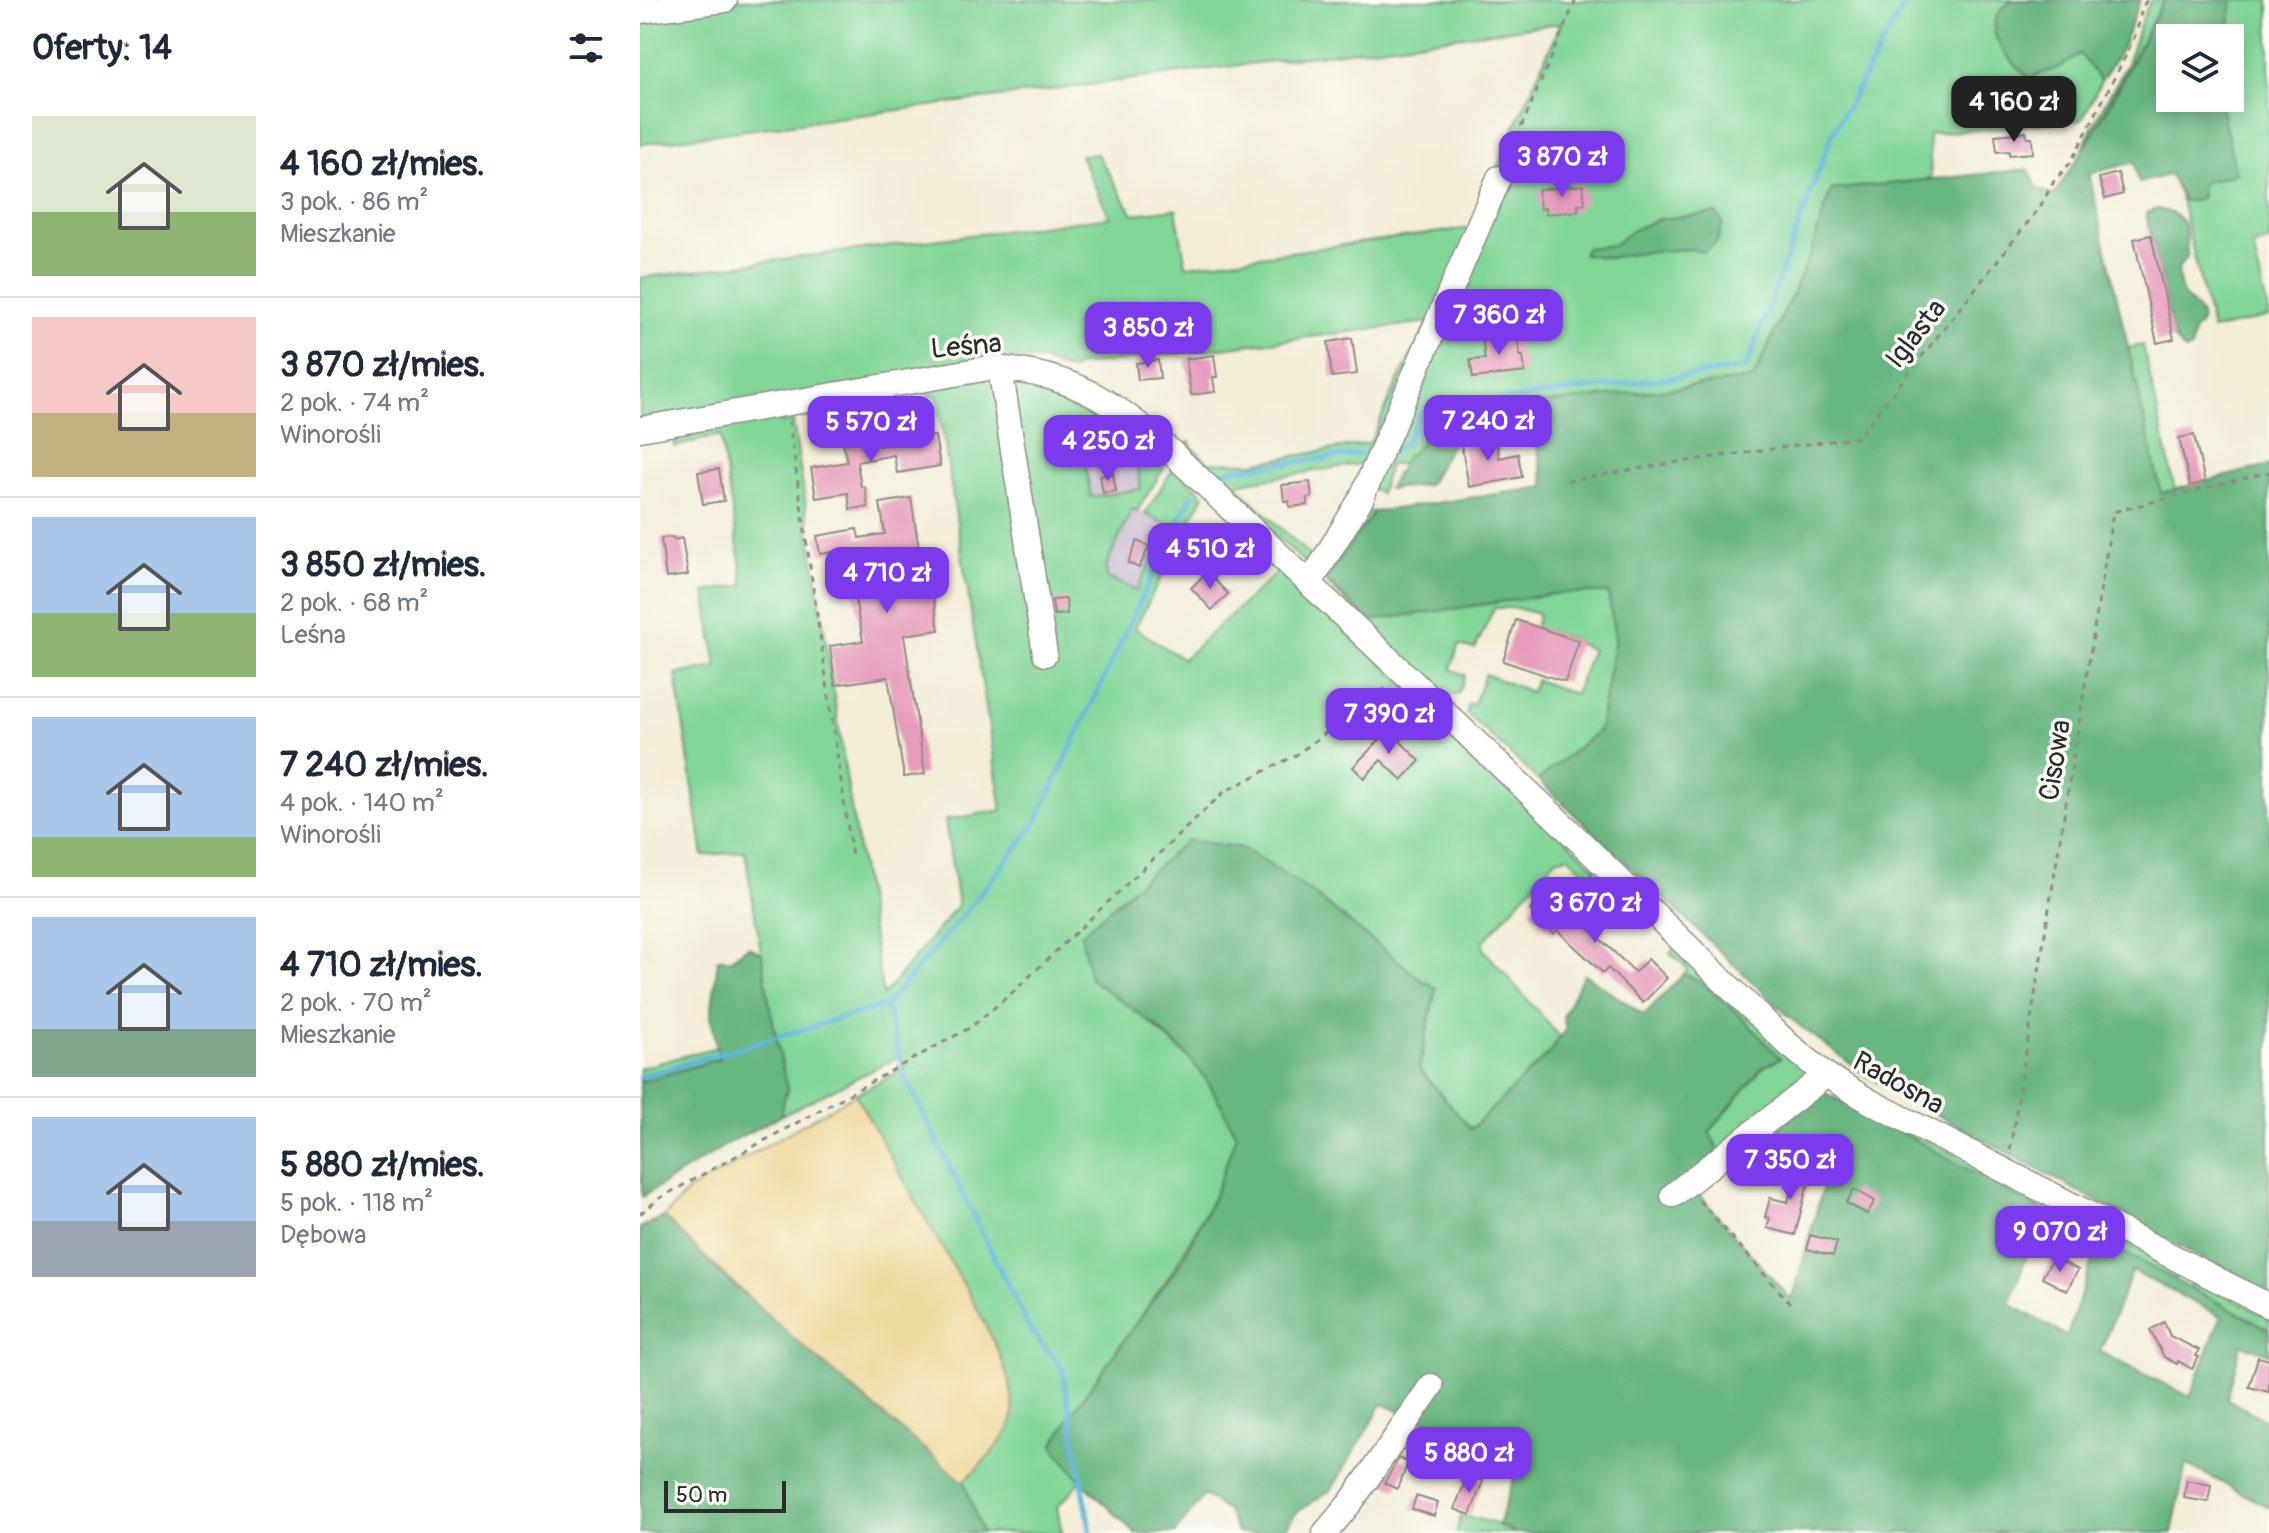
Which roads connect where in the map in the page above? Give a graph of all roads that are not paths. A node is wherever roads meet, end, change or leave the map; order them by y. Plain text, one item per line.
1 (725, 0) edge
2 (640, 11) edge
3 (1499, 178) road end
4 (1000, 368) junction
5 (640, 429) edge
6 (1310, 583) junction
7 (1045, 654) dead end
8 (1562, 824) joint
9 (1826, 1075) junction
10 (1680, 1190) road end
11 (2269, 1306) edge
12 (1431, 1386) dead end
13 (1325, 1533) edge

1 - 2 street
3 - 6 street
4 - 5 street, Leśna
4 - 6 street, Leśna
4 - 7 street
6 - 8 street, Leśna
8 - 9 street, Radosna
9 - 10 street
9 - 11 street, Radosna
12 - 13 street

